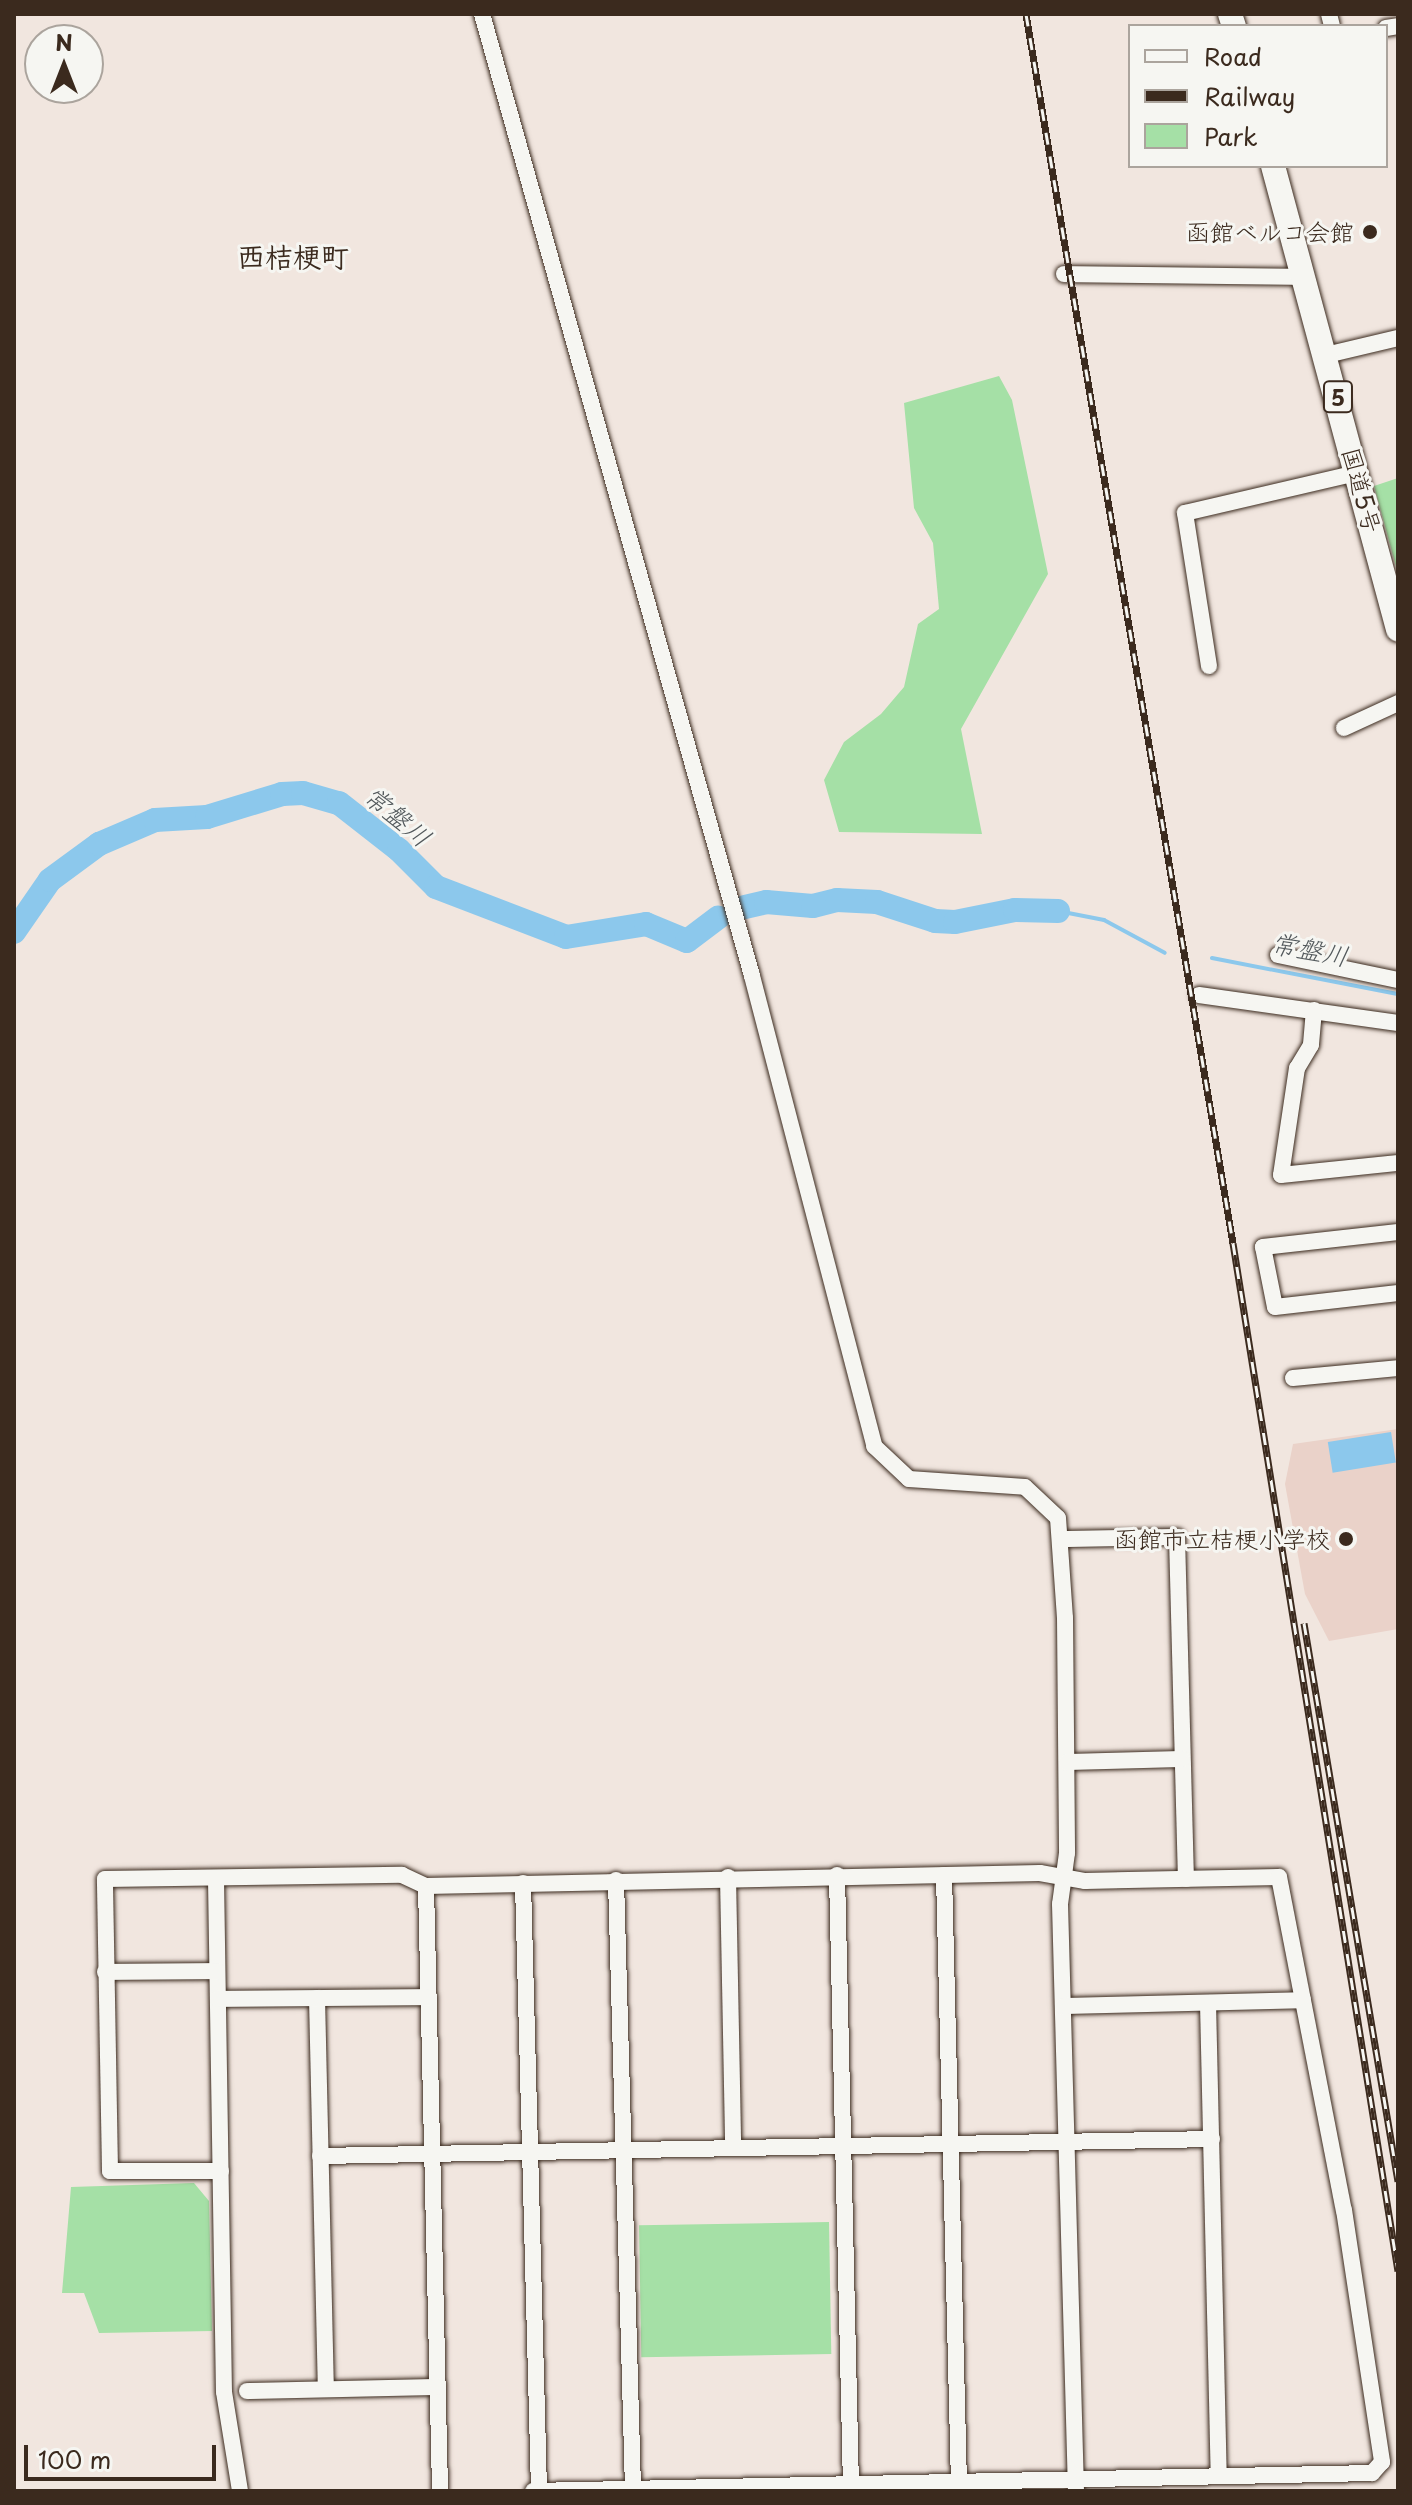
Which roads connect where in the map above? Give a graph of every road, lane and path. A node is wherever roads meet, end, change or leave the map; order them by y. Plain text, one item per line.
1 (482, 14) edge
2 (1274, 168) edge
3 (1064, 274) dead end
4 (1304, 277) junction
5 (1398, 338) edge
6 (1326, 355) junction
7 (1357, 473) junction
8 (1398, 629) edge
9 (1209, 666) dead end
10 (1398, 703) edge
11 (1344, 728) dead end
12 (1278, 955) dead end
13 (1398, 980) edge
14 (1199, 995) dead end
15 (1314, 1010) junction
16 (1398, 1023) edge
17 (1398, 1163) edge
18 (1398, 1232) edge
19 (1398, 1293) edge
20 (1398, 1368) edge
21 (1293, 1378) dead end
22 (1063, 1539) junction
23 (1182, 1759) junction
24 (1067, 1762) junction
25 (837, 1875) junction
26 (944, 1875) junction
27 (1062, 1875) junction
28 (728, 1877) junction
29 (216, 1879) junction
30 (1186, 1879) junction
31 (616, 1880) junction
32 (523, 1883) junction
33 (426, 1886) junction
34 (217, 1971) junction
35 (105, 1972) junction
36 (429, 1997) junction
37 (317, 1998) junction
38 (218, 1999) junction
39 (1303, 2000) junction
40 (1208, 2003) junction
41 (1063, 2006) junction
42 (1212, 2139) junction
43 (1067, 2142) junction
44 (951, 2144) junction
45 (842, 2146) junction
46 (733, 2148) junction
47 (624, 2150) junction
48 (532, 2152) junction
49 (432, 2154) junction
50 (320, 2156) junction
51 (221, 2171) junction
52 (438, 2387) junction
53 (326, 2389) junction
54 (247, 2391) dead end
55 (1219, 2476) junction
56 (959, 2483) junction
57 (851, 2485) junction
58 (1076, 2486) edge
59 (633, 2489) edge
60 (704, 2490) edge
61 (240, 2491) edge
62 (440, 2491) edge
63 (533, 2491) edge
64 (539, 2491) edge

1 - 22 street
2 - 4 highway, 国道5号 / 5
3 - 4 street
4 - 6 highway, 国道5号 / 5
5 - 6 street
6 - 7 highway, 国道5号 / 5
7 - 8 highway, 国道5号 / 5
7 - 9 street
10 - 11 street
12 - 13 street
14 - 15 street
15 - 16 street
15 - 17 street
18 - 19 street
20 - 21 street
22 - 23 street
22 - 24 street
23 - 24 street
23 - 30 street
24 - 27 street
25 - 26 street
25 - 28 street
25 - 45 street
26 - 27 street
26 - 44 street
27 - 30 street
27 - 41 street
28 - 31 street
28 - 46 street
29 - 33 street
29 - 34 street
29 - 35 street
30 - 39 street
31 - 32 street
31 - 47 street
32 - 33 street
32 - 48 street
33 - 36 street
34 - 35 street
34 - 38 street
35 - 51 street
36 - 37 street
36 - 49 street
37 - 38 street
37 - 50 street
38 - 51 street
39 - 40 street
39 - 55 street
40 - 41 street
40 - 42 street
41 - 43 street
42 - 43 street
42 - 55 street
43 - 44 street
43 - 58 street
44 - 45 street
44 - 56 street
45 - 46 street
45 - 57 street
46 - 47 street
47 - 48 street
47 - 59 street
48 - 49 street
48 - 64 street
49 - 50 street
49 - 52 street
50 - 53 street
51 - 61 street
52 - 53 street
52 - 62 street
53 - 54 street
55 - 58 street
56 - 57 street
56 - 58 street
57 - 60 street
59 - 60 street
59 - 64 street
63 - 64 street

